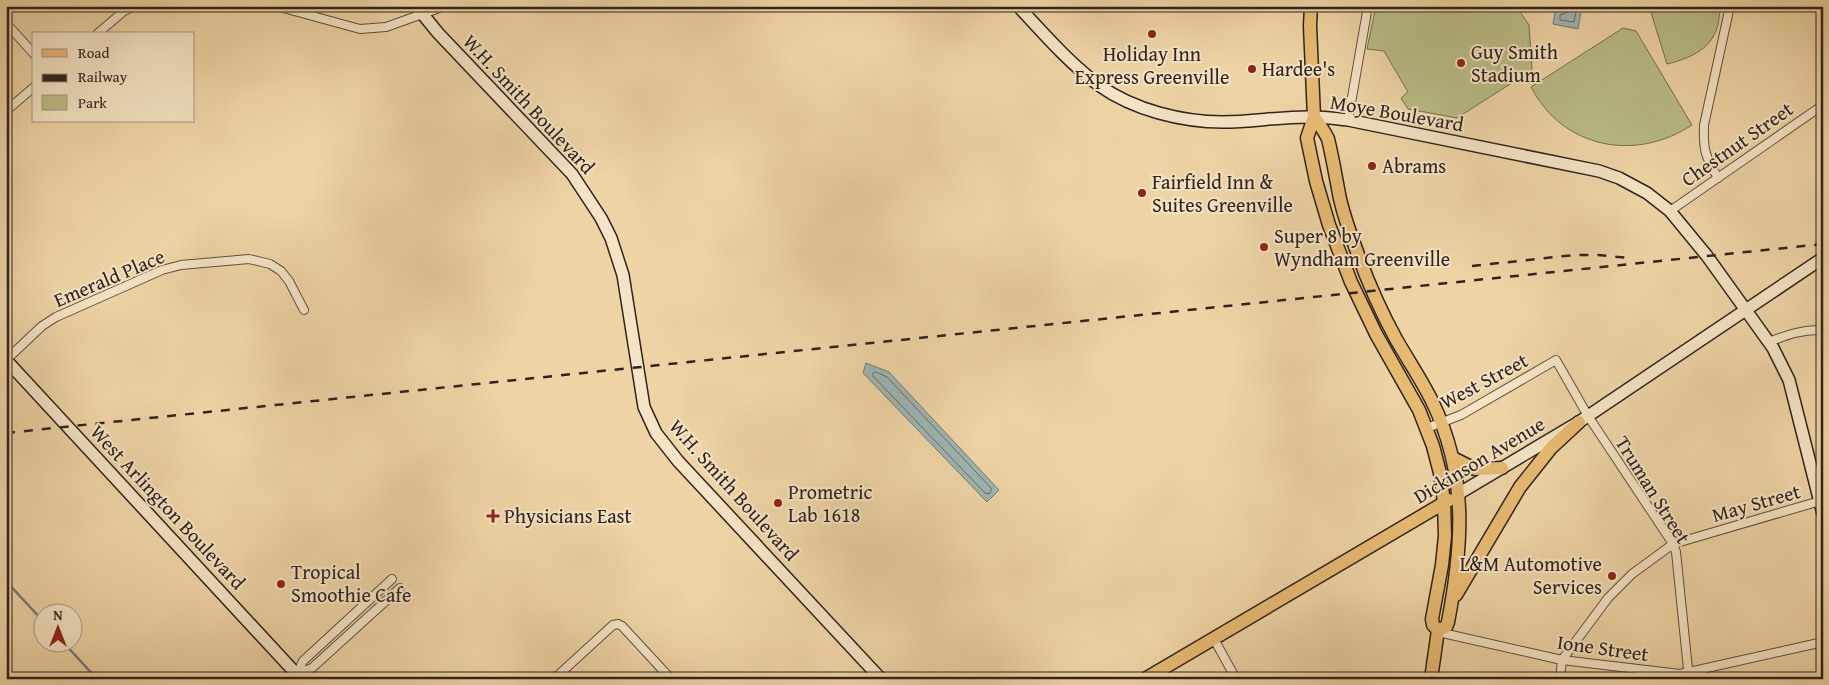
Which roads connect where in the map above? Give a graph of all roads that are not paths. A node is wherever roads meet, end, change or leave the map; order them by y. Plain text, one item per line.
1 (136, 6) edge
2 (276, 6) edge
3 (445, 6) edge
4 (1018, 6) edge
5 (1311, 6) edge
6 (1368, 6) edge
7 (1730, 6) edge
8 (419, 11) edge
9 (6, 23) edge
10 (99, 32) edge
11 (32, 52) edge
12 (32, 88) edge
13 (1823, 105) edge
14 (6, 111) edge
15 (1314, 117) junction
16 (1348, 120) junction
17 (1718, 178) junction
18 (1670, 211) junction
19 (1823, 258) edge
20 (304, 310) dead end
21 (1746, 310) junction
22 (1823, 330) edge
23 (1769, 342) junction
24 (6, 360) edge
25 (1556, 360) joint
26 (1584, 419) junction
27 (1441, 422) junction
28 (1427, 428) junction
29 (1453, 458) junction
30 (1502, 468) junction
31 (1458, 494) junction
32 (1820, 501) junction
33 (1444, 502) junction
34 (1823, 514) edge
35 (1673, 544) junction
36 (392, 580) dead end
37 (400, 588) dead end
38 (1452, 601) junction
39 (1438, 631) junction
40 (1214, 639) junction
41 (1823, 642) edge
42 (1562, 660) junction
43 (1689, 676) edge
44 (297, 677) edge
45 (554, 679) edge
46 (671, 679) edge
47 (881, 679) edge
48 (1145, 679) edge
49 (1236, 679) edge
50 (1431, 679) edge
51 (1560, 679) edge

1 - 10 street
2 - 8 street
3 - 8 street
4 - 15 main road, Moye Boulevard
5 - 15 main road
6 - 16 street
7 - 17 street
8 - 47 main road, W.H. Smith Boulevard
9 - 11 street
12 - 14 street
13 - 17 street, Chestnut Street
15 - 16 main road, Moye Boulevard
15 - 27 main road
15 - 28 main road
16 - 18 main road, Moye Boulevard
17 - 18 street, Chestnut Street
18 - 21 main road, Moye Boulevard
19 - 21 main road, Dickinson Avenue
20 - 24 street, Emerald Place
21 - 23 main road, Moye Boulevard
21 - 26 main road, Dickinson Avenue
22 - 23 street
23 - 32 main road, Moye Boulevard
24 - 44 main road, West Arlington Boulevard
25 - 26 street, Truman Street
25 - 27 street, West Street
26 - 30 main road, Dickinson Avenue
26 - 35 street, Truman Street
26 - 38 main road
27 - 28 street, West Street
27 - 29 main road
28 - 33 main road
29 - 30 main road
29 - 31 main road
30 - 31 main road, Dickinson Avenue
31 - 33 main road, Dickinson Avenue
31 - 38 main road
32 - 34 main road, Moye Boulevard
32 - 35 street, May Street
33 - 39 main road
33 - 40 main road, Dickinson Avenue
35 - 42 street, May Street
35 - 43 street, Truman Street
36 - 44 street
37 - 44 street
38 - 39 main road
39 - 42 street, Ione Street
39 - 50 main road
40 - 48 main road, Dickinson Avenue
40 - 49 street
41 - 43 street, Ione Street
42 - 43 street, Ione Street
42 - 51 street
45 - 46 street

